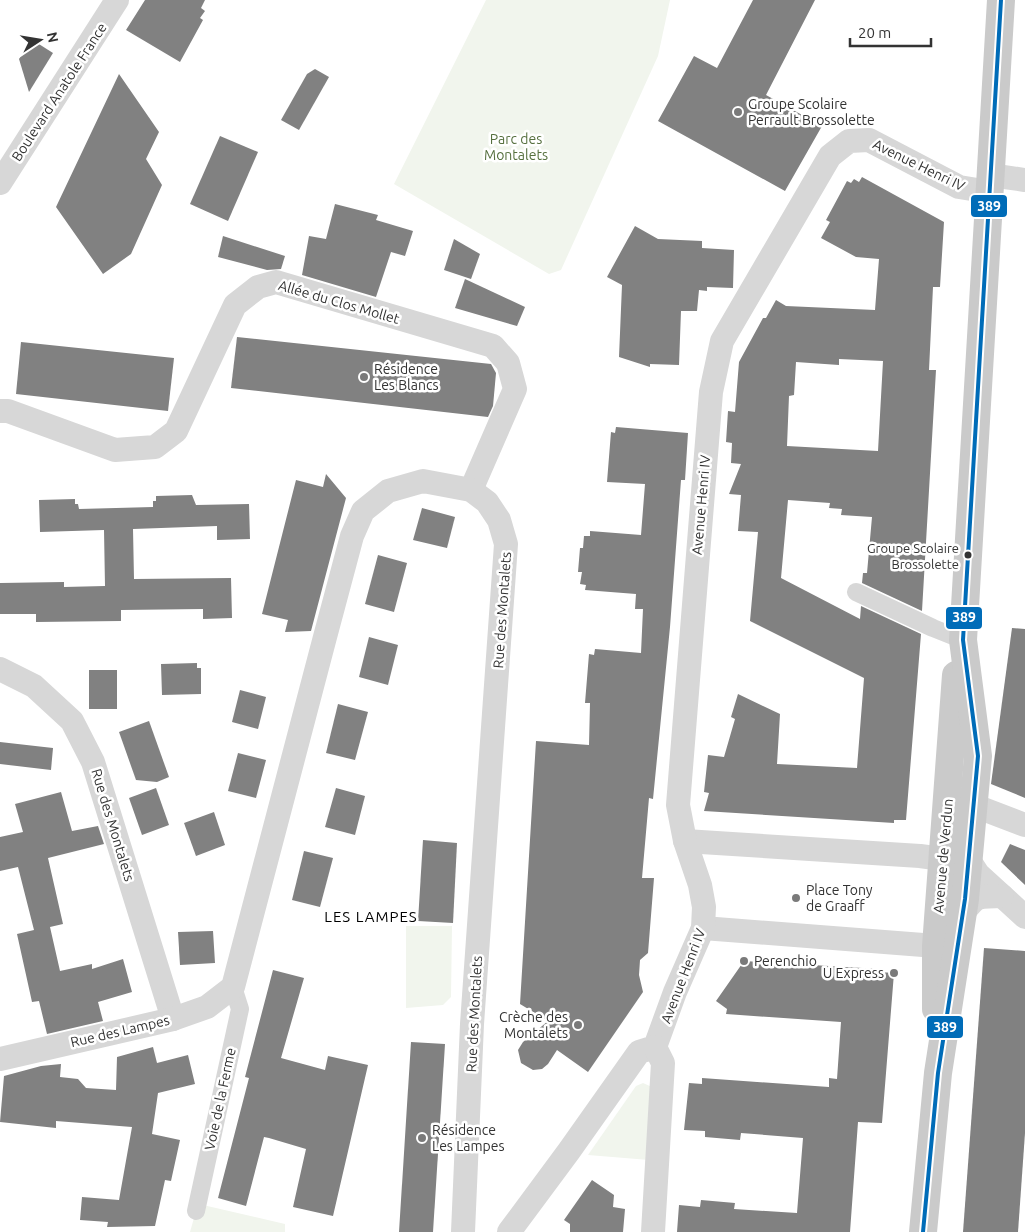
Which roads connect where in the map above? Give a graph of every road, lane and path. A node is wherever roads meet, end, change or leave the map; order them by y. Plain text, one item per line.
1 (117, 0) edge
2 (1001, 0) edge
3 (1025, 180) edge
4 (0, 183) edge
5 (990, 184) junction
6 (0, 411) edge
7 (470, 490) junction
8 (856, 592) dead end
9 (964, 640) junction
10 (0, 668) edge
11 (948, 787) junction
12 (974, 808) junction
13 (945, 825) junction
14 (1025, 826) edge
15 (685, 841) junction
16 (942, 859) junction
17 (969, 859) junction
18 (1002, 896) junction
19 (965, 906) junction
20 (1025, 917) edge
21 (703, 928) junction
22 (936, 946) junction
23 (233, 987) junction
24 (173, 1019) junction
25 (655, 1047) junction
26 (0, 1059) edge
27 (938, 1073) junction
28 (196, 1211) dead end
29 (463, 1232) edge
30 (509, 1232) edge
31 (653, 1232) edge
32 (923, 1232) edge

1 - 4 street, Boulevard Anatole France
2 - 5 main road, Avenue de Verdun
3 - 5 street, Avenue Henri IV
5 - 9 main road, Avenue de Verdun
5 - 15 street, Avenue Henri IV
6 - 7 street, Allée du Clos Mollet
7 - 23 street, Rue des Montalets
7 - 29 street, Rue des Montalets
8 - 9 street
9 - 11 main road, Avenue de Verdun
9 - 12 main road, Avenue de Verdun
10 - 24 street, Rue des Montalets
11 - 12 street
11 - 13 main road, Avenue de Verdun
12 - 14 street
12 - 17 main road, Avenue de Verdun
13 - 16 main road, Avenue de Verdun
13 - 17 street
15 - 16 street
15 - 21 street, Avenue Henri IV
16 - 19 street
16 - 22 main road, Avenue de Verdun
17 - 18 street
17 - 19 main road, Avenue de Verdun
18 - 19 street
18 - 20 street
19 - 22 street
19 - 27 main road, Avenue de Verdun
21 - 22 street
21 - 25 street, Avenue Henri IV
22 - 27 main road, Avenue de Verdun
23 - 24 street, Rue des Lampes
23 - 28 street, Voie de la Ferme
24 - 26 street, Rue des Lampes
25 - 30 street
25 - 31 street
27 - 32 main road, Avenue de Verdun

